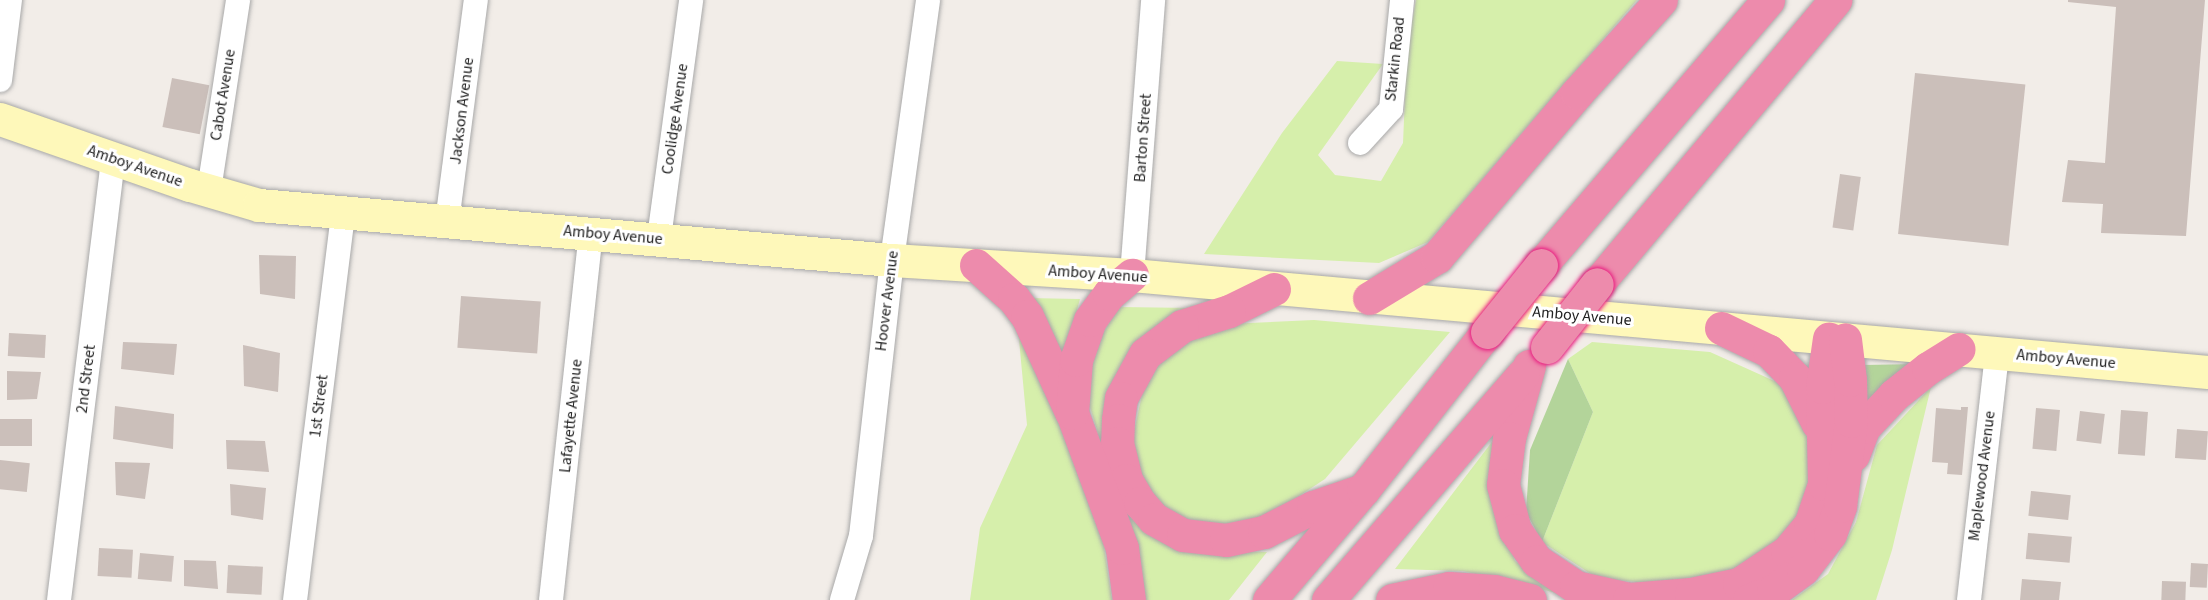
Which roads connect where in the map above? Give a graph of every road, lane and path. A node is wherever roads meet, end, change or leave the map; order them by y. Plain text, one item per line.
1 (10, 0) edge
2 (238, 0) edge
3 (476, 0) edge
4 (692, 0) edge
5 (928, 0) edge
6 (1153, 0) edge
7 (1402, 0) edge
8 (1660, 0) edge
9 (1768, 0) edge
10 (1835, 0) edge
11 (0, 80) edge
12 (0, 119) edge
13 (1360, 143) dead end
14 (113, 158) junction
15 (208, 190) junction
16 (343, 212) junction
17 (447, 222) junction
18 (591, 232) junction
19 (659, 238) junction
20 (892, 260) junction
21 (976, 265) junction
22 (1132, 275) junction
23 (1274, 289) junction
24 (1369, 298) junction
25 (1721, 328) junction
26 (1837, 339) junction
27 (1959, 349) junction
28 (1997, 353) junction
29 (1538, 357) junction
30 (2208, 372) edge
31 (1072, 413) junction
32 (1824, 435) junction
33 (1845, 473) junction
34 (1363, 490) junction
35 (59, 600) edge
36 (295, 600) edge
37 (551, 600) edge
38 (842, 600) edge
39 (1129, 600) edge
40 (1269, 600) edge
41 (1328, 600) edge
42 (1392, 600) edge
43 (1530, 600) edge
44 (1749, 600) edge
45 (1969, 600) edge

1 - 11 street
2 - 15 street, Cabot Avenue
3 - 17 street, Jackson Avenue
4 - 19 street, Coolidge Avenue
5 - 20 street, Hoover Avenue
6 - 22 street, Barton Street
7 - 13 street, Starkin Road
8 - 24 highway
9 - 34 highway, bridge
10 - 29 highway, bridge
12 - 14 street, Amboy Avenue
14 - 15 street, Amboy Avenue
14 - 35 street, 2nd Street
15 - 16 street, Amboy Avenue
16 - 17 street, Amboy Avenue
16 - 36 street, 1st Street
17 - 18 street, Amboy Avenue
18 - 19 street, Amboy Avenue
18 - 37 street, Lafayette Avenue
19 - 20 street, Amboy Avenue
20 - 21 street, Amboy Avenue
20 - 38 street, Hoover Avenue
21 - 22 street, Amboy Avenue
21 - 31 highway
22 - 23 street, Amboy Avenue
22 - 31 highway
23 - 24 street, Amboy Avenue
23 - 34 highway
24 - 25 street, Amboy Avenue
25 - 26 street, Amboy Avenue
25 - 32 highway
26 - 27 street, Amboy Avenue
26 - 32 highway
26 - 33 highway
27 - 28 street, Amboy Avenue
27 - 33 highway
28 - 30 street, Amboy Avenue
28 - 45 street, Maplewood Avenue
29 - 32 highway
29 - 41 highway
31 - 39 highway
33 - 44 highway
34 - 40 highway
42 - 43 highway

